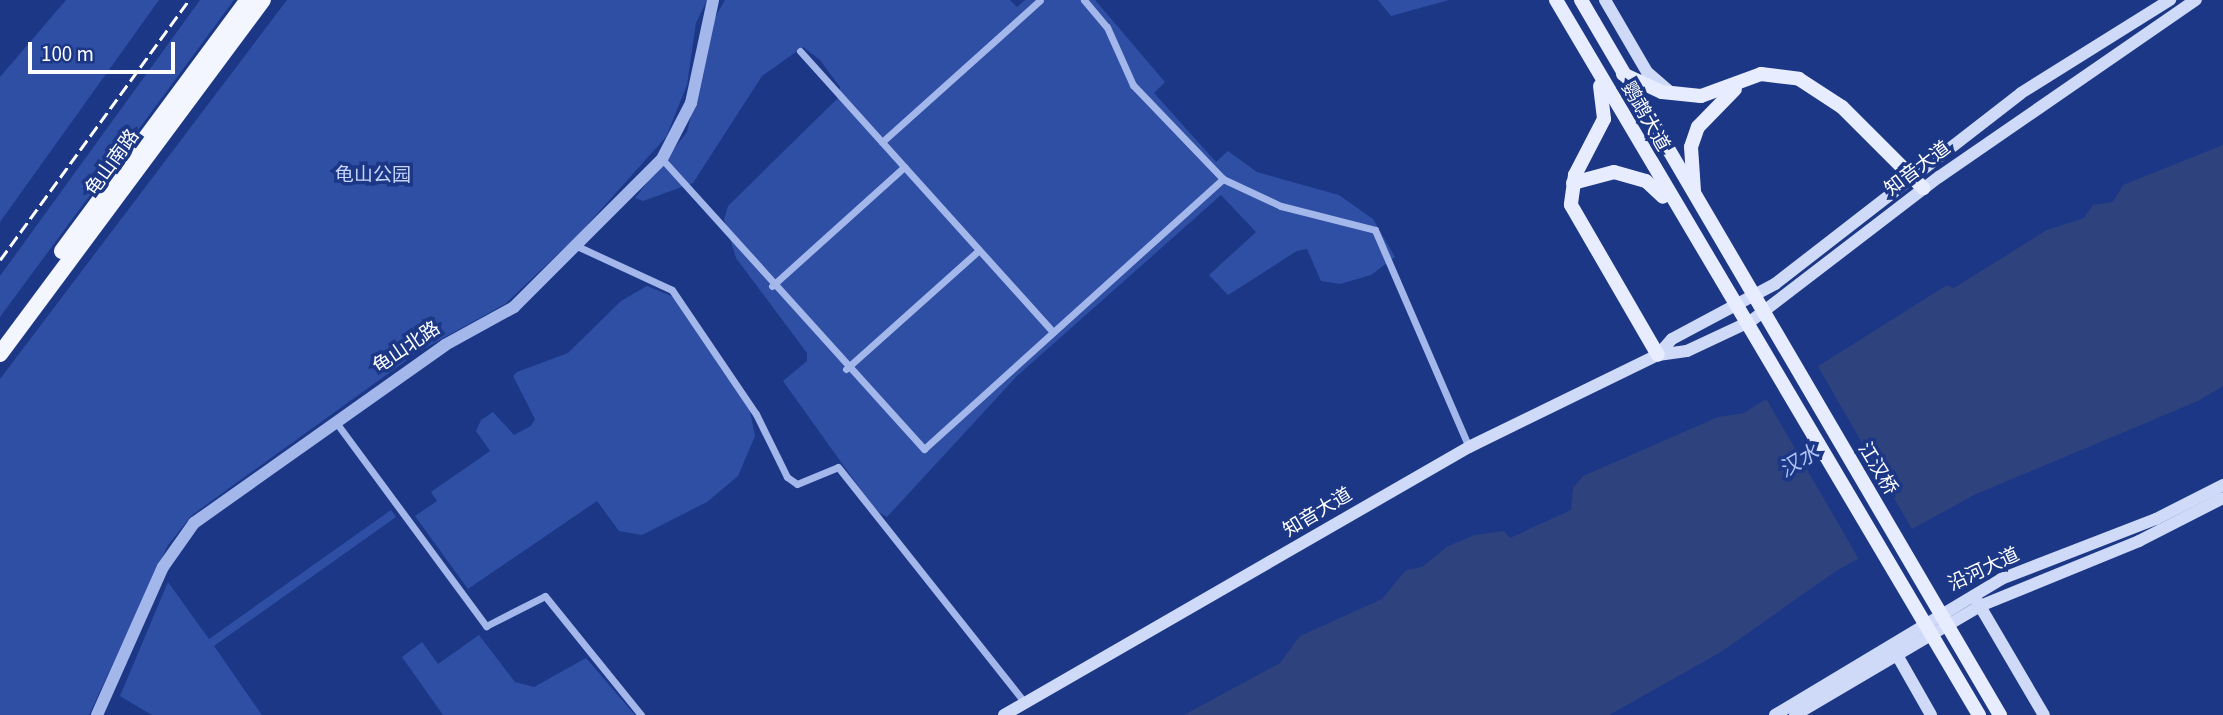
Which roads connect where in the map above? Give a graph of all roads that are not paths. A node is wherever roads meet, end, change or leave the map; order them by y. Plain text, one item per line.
1 (248, 0) edge
2 (263, 0) edge
3 (713, 0) edge
4 (1040, 0) edge
5 (1084, 0) edge
6 (1556, 0) edge
7 (1605, 0) edge
8 (2170, 0) edge
9 (2196, 0) edge
10 (1584, 5) edge
11 (800, 51) dead end
12 (1596, 71) junction
13 (1623, 74) junction
14 (1761, 74) junction
15 (1677, 95) junction
16 (882, 142) junction
17 (662, 159) junction
18 (904, 167) junction
19 (1912, 176) junction
20 (1223, 179) junction
21 (1573, 184) junction
22 (1923, 188) junction
23 (1696, 201) junction
24 (1678, 213) junction
25 (1720, 243) joint
26 (579, 247) junction
27 (979, 250) junction
28 (1702, 253) joint
29 (772, 286) junction
30 (1053, 332) junction
31 (0, 340) edge
32 (0, 354) edge
33 (1658, 355) junction
34 (846, 369) junction
35 (335, 420) junction
36 (1469, 447) junction
37 (2223, 485) edge
38 (2223, 498) edge
39 (1973, 594) junction
40 (1980, 606) junction
41 (1890, 642) junction
42 (1896, 654) junction
43 (1024, 702) junction
44 (97, 715) edge
45 (641, 715) edge
46 (1004, 715) edge
47 (1774, 715) edge
48 (1796, 715) edge
49 (1931, 715) edge
50 (1979, 715) edge
51 (2000, 715) edge
52 (2044, 715) edge

1 - 31 highway, 龟山南路
2 - 32 highway, 龟山南路
3 - 17 street, 龟山北路
4 - 16 street
5 - 20 street
6 - 12 main road, 鹦鹉大道
7 - 15 main road
8 - 19 main road, 知音大道
9 - 22 main road, 知音大道
10 - 13 main road, 鹦鹉大道
11 - 16 street
12 - 21 main road
12 - 24 main road, 鹦鹉大道
13 - 15 main road
13 - 23 main road, 鹦鹉大道
14 - 15 main road
14 - 19 main road
14 - 23 main road
16 - 18 street
17 - 26 street, 龟山北路
17 - 29 street
18 - 27 street
18 - 29 street
19 - 22 main road
19 - 33 main road, 知音大道
20 - 30 street
20 - 36 street
21 - 24 main road
21 - 33 main road
22 - 33 main road, 知音大道
23 - 25 main road, 鹦鹉大道
24 - 28 main road, 鹦鹉大道
25 - 51 main road, 江汉桥
26 - 35 street, 龟山北路
26 - 43 street
27 - 30 street
27 - 34 street
28 - 50 main road, 江汉桥
29 - 34 street
30 - 34 street
33 - 36 main road, 知音大道
35 - 44 street, 龟山北路
35 - 45 street
36 - 43 main road, 知音大道
37 - 39 main road, 沿河大道
38 - 40 main road, 沿河大道
39 - 40 main road
39 - 41 main road, 沿河大道
40 - 42 main road, 沿河大道
40 - 52 main road
41 - 42 main road
41 - 47 main road, 沿河大道
42 - 48 main road, 沿河大道
42 - 49 main road
43 - 46 main road, 知音大道

